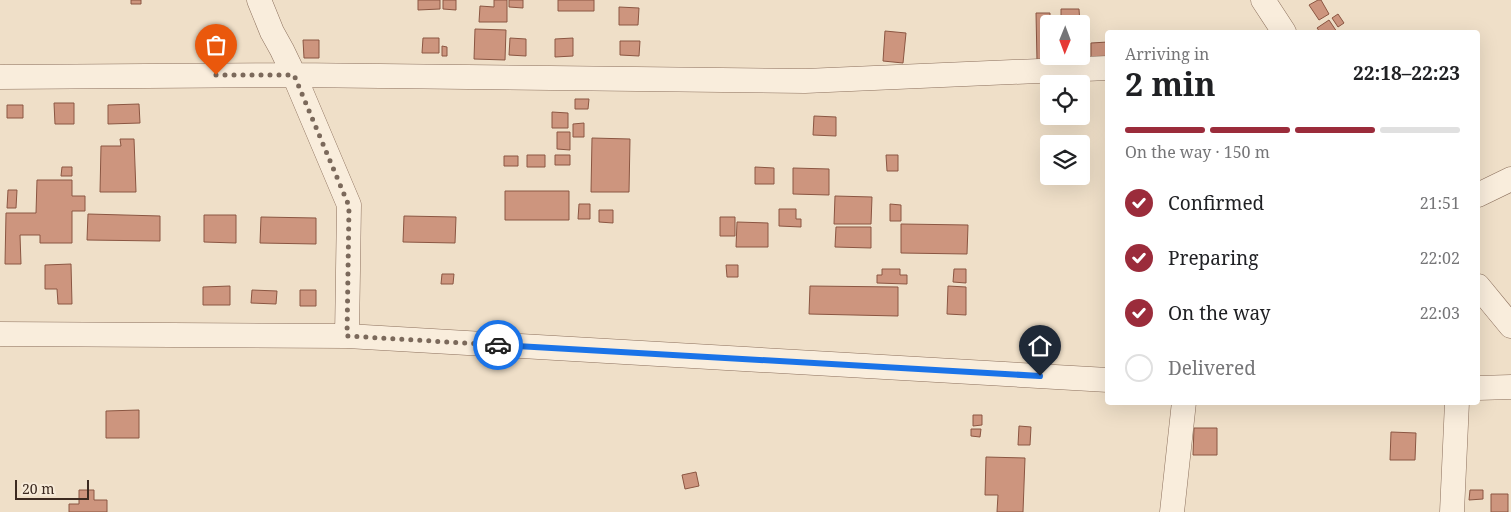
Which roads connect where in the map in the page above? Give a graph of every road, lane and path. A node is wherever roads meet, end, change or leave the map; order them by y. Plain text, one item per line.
1 (259, 0) edge
2 (1263, 0) edge
3 (1283, 30) edge
4 (1105, 68) edge
5 (294, 75) junction
6 (0, 77) edge
7 (1511, 180) edge
8 (1480, 194) edge
9 (1480, 288) edge
10 (1511, 326) edge
11 (0, 334) edge
12 (347, 336) junction
13 (1105, 378) edge
14 (1511, 387) edge
15 (1480, 388) edge
16 (1184, 405) edge
17 (1457, 405) edge
18 (1172, 512) edge
19 (1452, 512) edge

1 - 5 street
2 - 3 street
4 - 5 street
5 - 6 street
5 - 12 street
7 - 8 street
9 - 10 street
11 - 12 street
12 - 13 street
14 - 15 street
16 - 18 street
17 - 19 street

